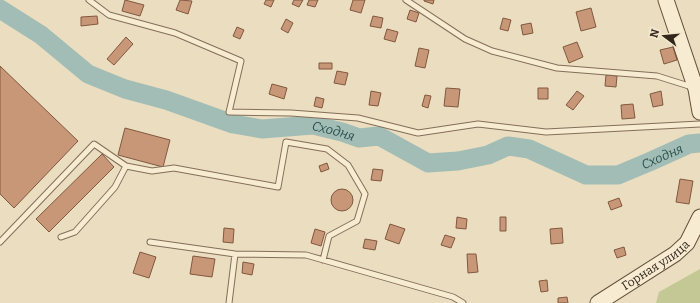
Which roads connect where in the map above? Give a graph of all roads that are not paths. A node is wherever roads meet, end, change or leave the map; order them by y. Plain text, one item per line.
1 (89, 0) edge
2 (406, 0) edge
3 (666, 0) edge
4 (698, 88) edge
5 (700, 112) edge
6 (700, 124) edge
7 (126, 166) junction
8 (700, 217) edge
9 (61, 237) dead end
10 (0, 242) edge
11 (150, 242) dead end
12 (235, 254) junction
13 (323, 260) junction
14 (229, 303) edge
15 (463, 303) edge
16 (598, 303) edge

1 - 6 lane
2 - 4 lane
3 - 4 street
4 - 5 street
7 - 9 lane
7 - 10 lane
7 - 13 lane
8 - 16 street, Горная улица
11 - 12 lane
12 - 13 lane
12 - 14 lane
13 - 15 lane

